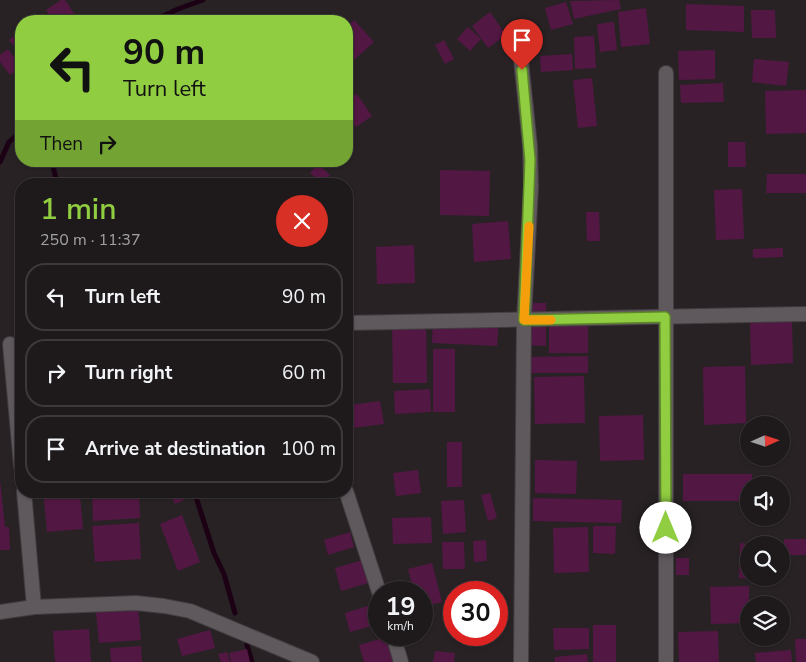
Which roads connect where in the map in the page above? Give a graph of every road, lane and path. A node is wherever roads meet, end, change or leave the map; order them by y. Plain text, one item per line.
1 (520, 51) dead end
2 (666, 73) dead end
3 (806, 314) edge
4 (665, 317) junction
5 (524, 320) junction
6 (353, 324) edge
7 (10, 344) dead end
8 (15, 399) edge
9 (25, 498) edge
10 (348, 498) edge
11 (375, 581) edge
12 (34, 607) junction
13 (0, 612) edge
14 (397, 646) edge
15 (312, 662) edge
16 (402, 662) edge
17 (521, 662) edge
18 (666, 662) edge

1 - 5 street
2 - 4 street
3 - 4 street
4 - 5 street
4 - 18 street
5 - 6 street
5 - 17 street
7 - 8 street
9 - 12 street
10 - 11 street
12 - 13 street
12 - 15 street
14 - 16 street

